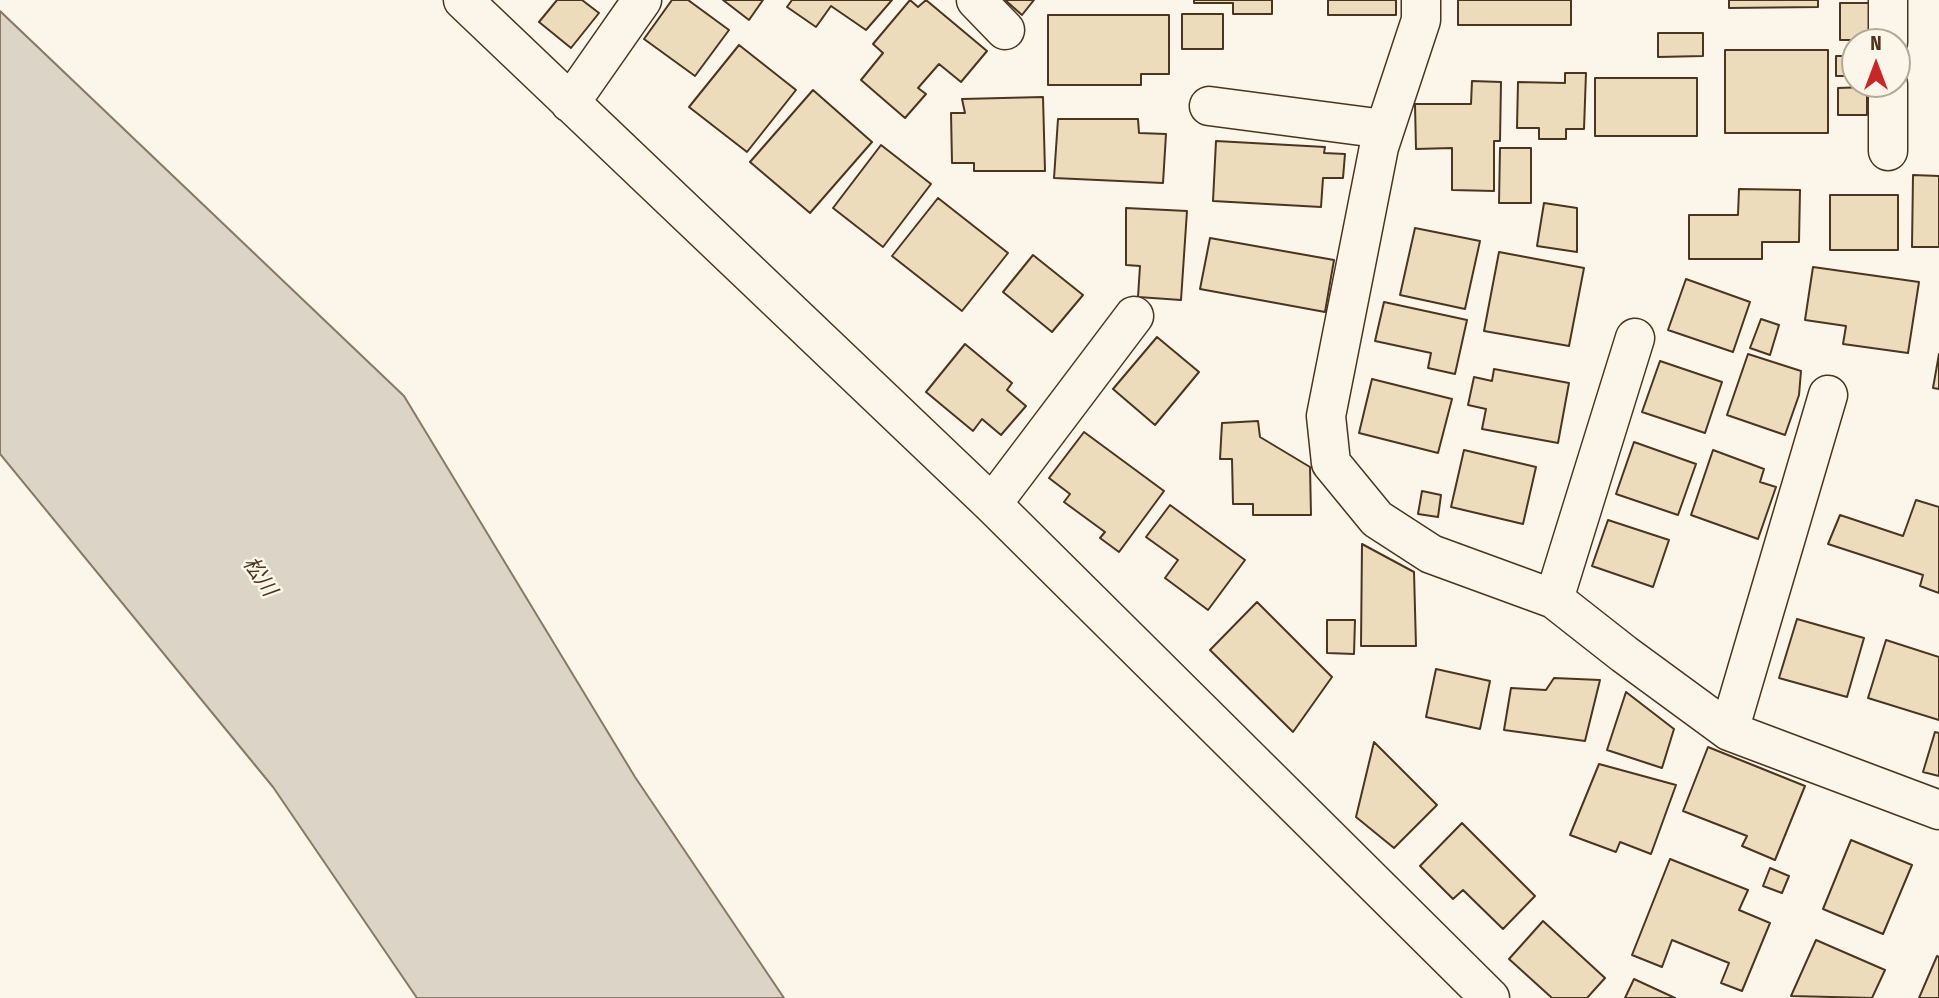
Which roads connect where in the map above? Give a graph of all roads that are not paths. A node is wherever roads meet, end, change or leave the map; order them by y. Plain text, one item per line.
1 (463, 0) edge
2 (642, 0) edge
3 (976, 0) edge
4 (1421, 0) edge
5 (1888, 0) edge
6 (1888, 28) edge
7 (1005, 30) dead end
8 (1888, 98) edge
9 (570, 103) junction
10 (1209, 106) dead end
11 (1384, 129) junction
12 (1888, 151) dead end
13 (1134, 316) dead end
14 (1635, 338) dead end
15 (1828, 395) dead end
16 (992, 504) junction
17 (1554, 598) junction
18 (1729, 731) junction
19 (1939, 810) edge
20 (1490, 998) edge

1 - 9 street
2 - 9 street
3 - 7 street
4 - 11 street
5 - 6 street
8 - 12 street
9 - 16 street
10 - 11 street
11 - 17 street
13 - 16 street
14 - 17 street
15 - 18 street
16 - 20 street
17 - 18 street
18 - 19 street

